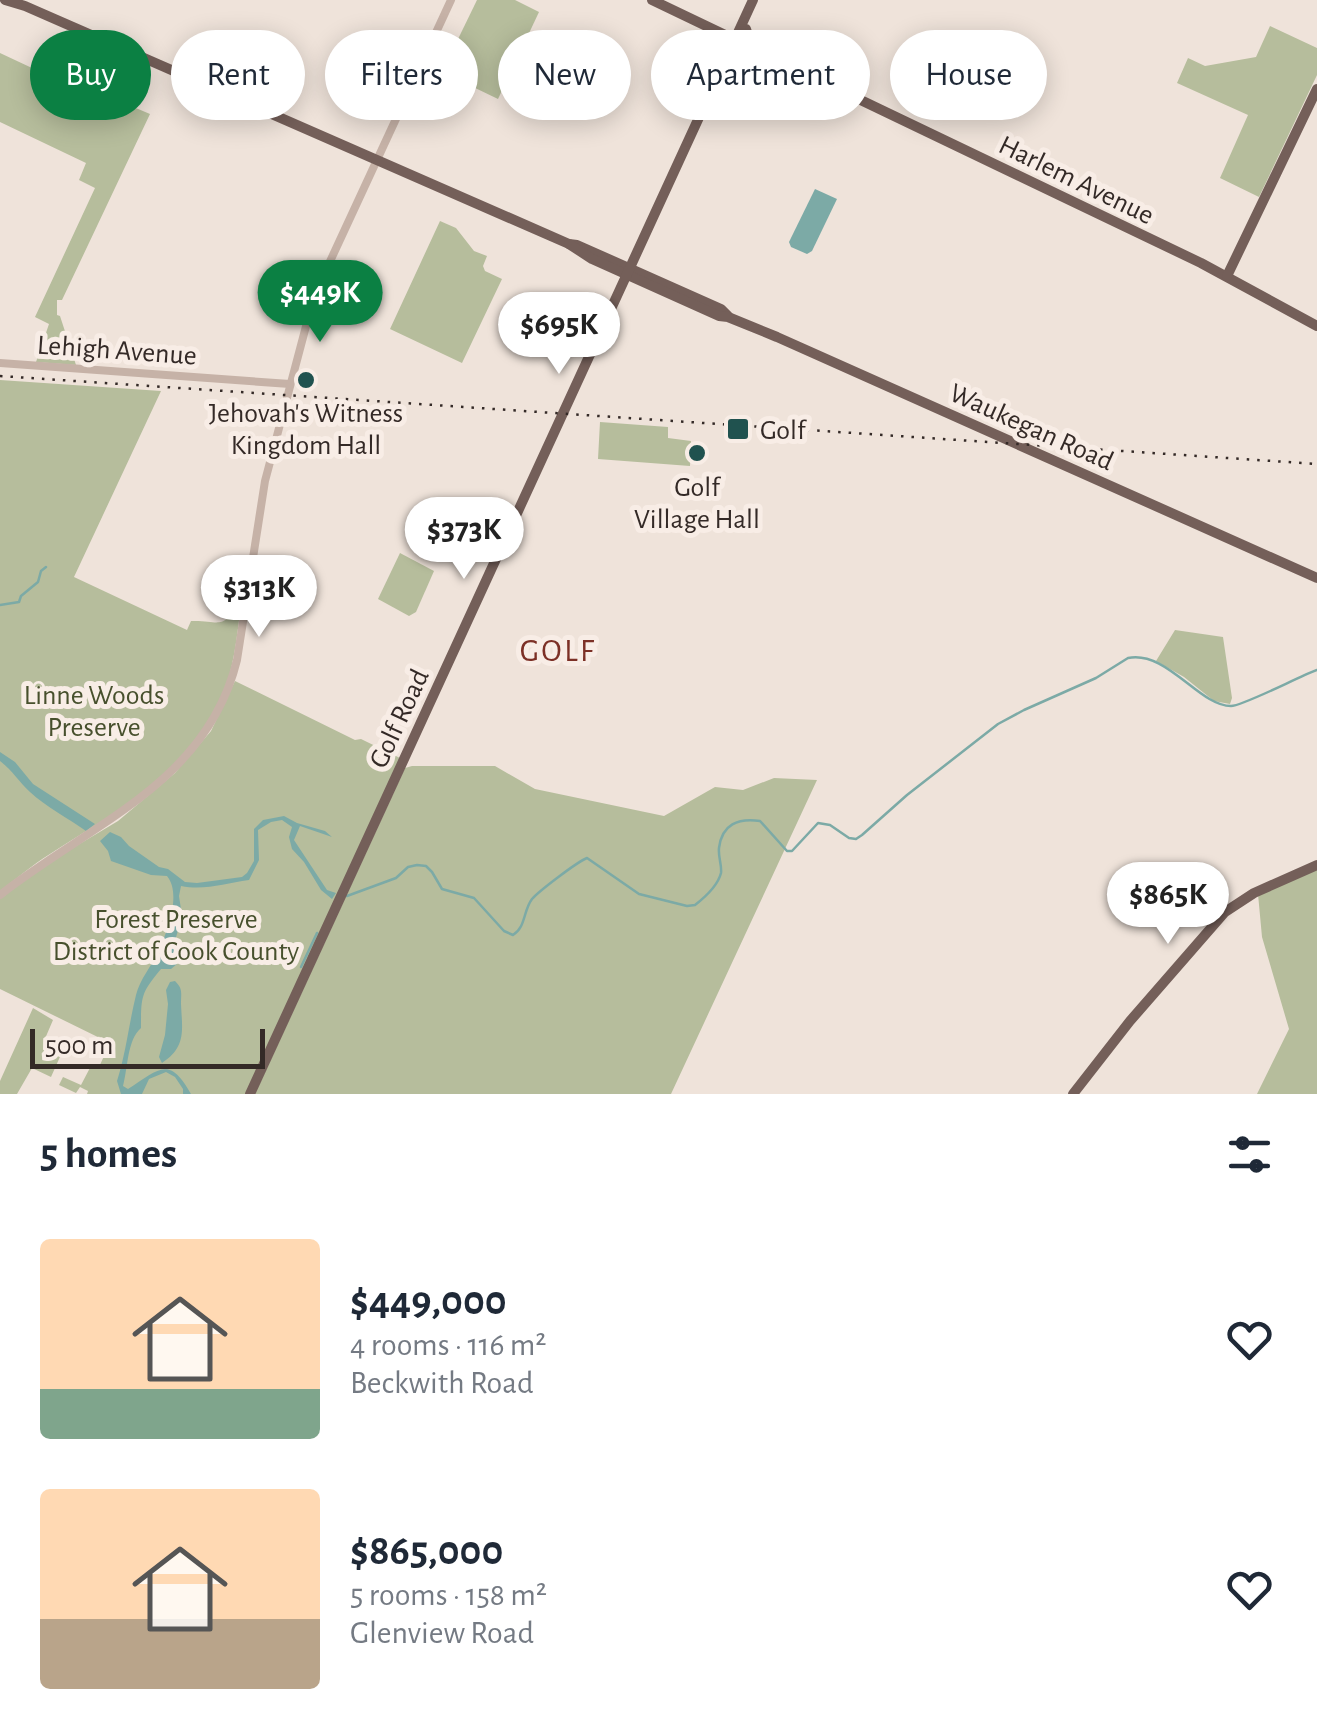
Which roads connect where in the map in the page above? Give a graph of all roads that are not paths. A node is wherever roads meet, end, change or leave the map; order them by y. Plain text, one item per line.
1 (6, 0) edge
2 (451, 0) edge
3 (652, 0) edge
4 (756, 0) edge
5 (23, 3) edge
6 (744, 25) junction
7 (715, 30) edge
8 (734, 30) edge
9 (742, 30) edge
10 (746, 30) edge
11 (1317, 90) edge
12 (870, 105) edge
13 (701, 120) edge
14 (376, 161) junction
15 (630, 272) junction
16 (1227, 276) junction
17 (1317, 326) edge
18 (0, 363) edge
19 (290, 384) junction
20 (1317, 578) edge
21 (1317, 865) edge
22 (0, 895) edge
23 (250, 1094) edge
24 (1073, 1094) edge

1 - 5 main road, Waukegan Road
2 - 14 street
3 - 7 main road, Harlem Avenue
4 - 6 main road, Golf Road
5 - 14 main road, Waukegan Road
6 - 8 main road
6 - 9 main road, Golf Road
6 - 10 main road
11 - 16 main road
12 - 16 main road, Harlem Avenue
13 - 15 main road, Golf Road
14 - 15 main road, Waukegan Road
14 - 19 street
15 - 20 main road, Waukegan Road
15 - 23 main road, Golf Road
16 - 17 main road, Harlem Avenue
18 - 19 street, Lehigh Avenue
19 - 22 street
21 - 24 main road

